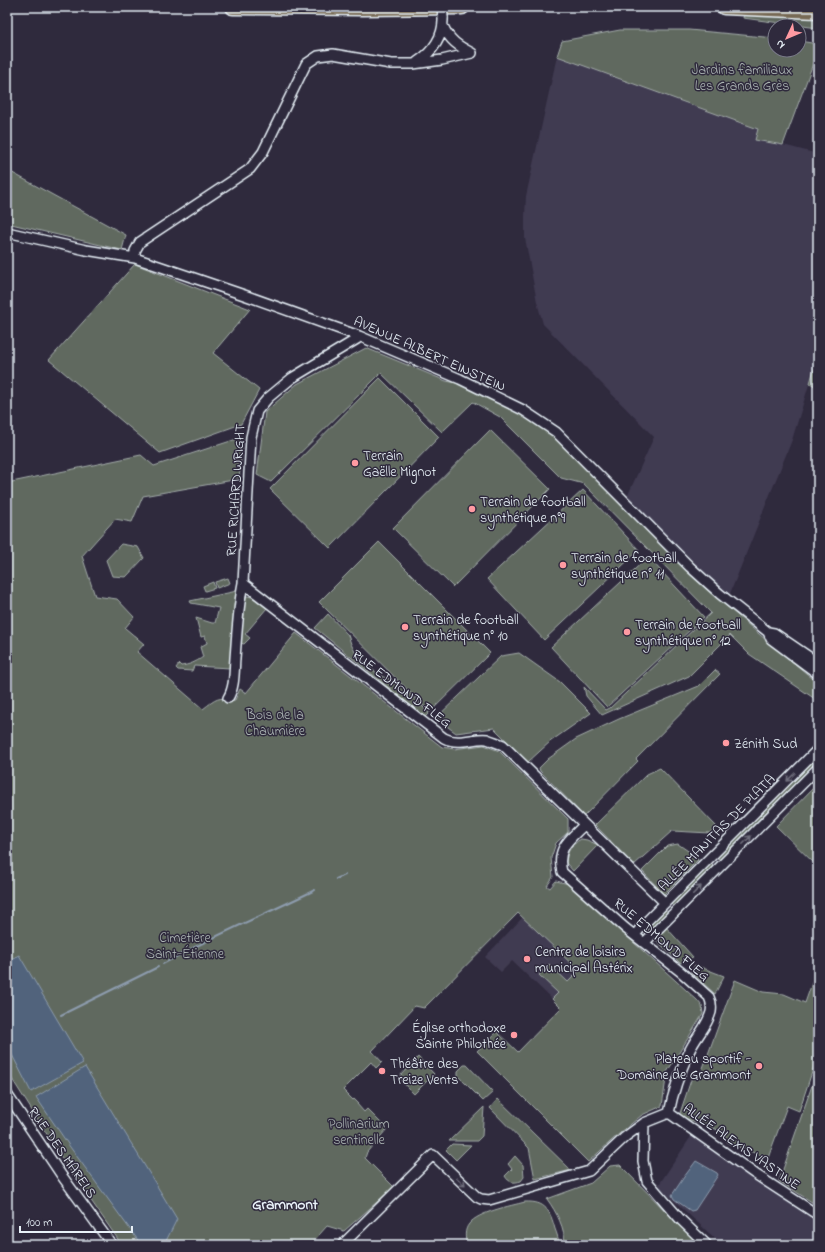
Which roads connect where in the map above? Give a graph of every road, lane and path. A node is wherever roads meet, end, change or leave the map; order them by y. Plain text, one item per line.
1 (233, 7) edge
2 (442, 7) edge
3 (462, 7) edge
4 (724, 7) edge
5 (818, 11) edge
6 (443, 22) junction
7 (413, 64) junction
8 (7, 232) edge
9 (135, 258) junction
10 (359, 336) junction
11 (243, 584) junction
12 (768, 632) junction
13 (818, 663) edge
14 (818, 674) edge
15 (228, 698) dead end
16 (818, 749) edge
17 (818, 768) edge
18 (584, 825) junction
19 (665, 903) junction
20 (635, 935) junction
21 (645, 942) junction
22 (7, 1094) edge
23 (669, 1113) junction
24 (644, 1123) junction
25 (818, 1215) edge
26 (112, 1245) edge
27 (342, 1245) edge
28 (707, 1245) edge

1 - 3 highway
2 - 6 street, bridge
4 - 5 highway
6 - 7 street
6 - 7 street
7 - 9 street
8 - 9 street, AVENUE ALBERT EINSTEIN
9 - 10 street, AVENUE ALBERT EINSTEIN
10 - 11 street, RUE RICHARD WRIGHT
10 - 12 street, AVENUE ALBERT EINSTEIN
11 - 15 street, RUE RICHARD WRIGHT
11 - 18 street, RUE EDMOND FLEG
12 - 13 street, AVENUE ALBERT EINSTEIN
12 - 14 street, AVENUE ALBERT EINSTEIN
16 -> 19 street, ALLÉE MANITAS DE PLATA
21 -> 17 street, ALLÉE MANITAS DE PLATA
18 - 19 street, RUE EDMOND FLEG
18 - 20 street, RUE EDMOND FLEG
19 - 20 street, ALLÉE MANITAS DE PLATA
20 - 21 street, RUE EDMOND FLEG
21 - 23 street, RUE EDMOND FLEG
22 - 26 street, RUE DES MARELS
23 - 24 street
23 - 25 street, ALLÉE ALEXIS VASTINE
27 -> 24 street
24 - 28 street

